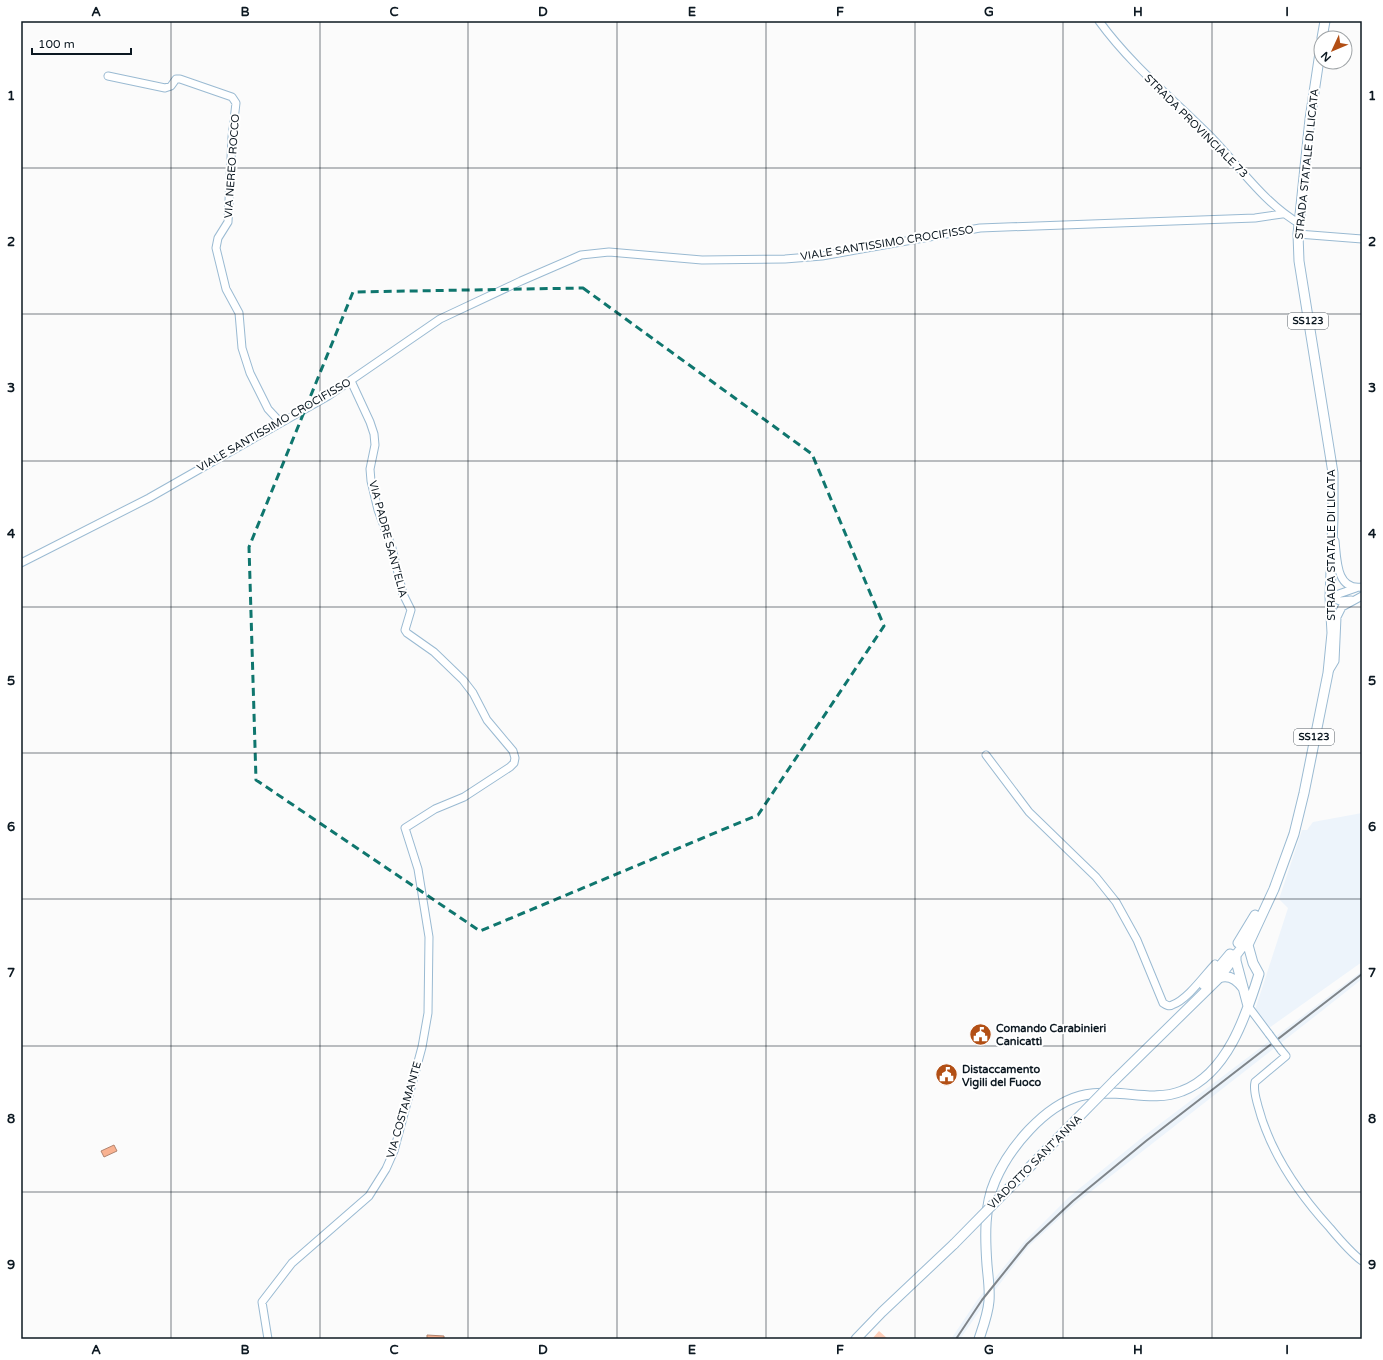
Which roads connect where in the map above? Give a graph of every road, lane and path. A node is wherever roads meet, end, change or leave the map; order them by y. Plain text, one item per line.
1 (1099, 21) edge
2 (1317, 70) edge
3 (108, 76) dead end
4 (1282, 214) junction
5 (1300, 224) junction
6 (1298, 234) junction
7 (1362, 238) edge
8 (351, 381) junction
9 (280, 422) junction
10 (1334, 518) junction
11 (21, 563) edge
12 (1359, 587) edge
13 (1362, 596) edge
14 (1330, 597) junction
15 (1352, 600) junction
16 (1328, 673) junction
17 (986, 755) dead end
18 (406, 834) joint
19 (1280, 873) junction
20 (1259, 909) junction
21 (1256, 926) junction
22 (1235, 957) junction
23 (1253, 963) junction
24 (1218, 972) junction
25 (1259, 976) junction
26 (1241, 984) junction
27 (1248, 1006) junction
28 (1362, 1261) edge
29 (268, 1339) edge
30 (856, 1339) edge
31 (979, 1339) edge

1 - 4 street, STRADA PROVINCIALE 73
2 - 5 main road, STRADA STATALE DI LICATA / SS123
3 - 9 street, VIA NEREO ROCCO
4 - 5 street, STRADA PROVINCIALE 73
4 - 8 street, VIALE SANTISSIMO CROCIFISSO
5 - 6 main road, STRADA STATALE DI LICATA / SS123
6 - 7 street
6 - 10 main road, STRADA STATALE DI LICATA / SS123
8 - 9 street, VIALE SANTISSIMO CROCIFISSO
8 - 18 street, VIA PADRE SANT'ELIA
9 - 11 street, VIALE SANTISSIMO CROCIFISSO
10 - 12 street
10 - 14 main road, STRADA STATALE DI LICATA / SS123
12 - 14 street
13 - 15 street
14 - 15 street
14 - 16 main road, STRADA STATALE DI LICATA / SS123
15 - 16 street
16 - 19 main road, STRADA STATALE DI LICATA / SS123
17 - 24 street
18 - 29 street, VIA COSTAMANTE
19 - 20 main road
19 - 21 main road
20 - 22 main road
20 - 24 main road
21 - 22 main road
21 - 23 main road
22 - 23 main road
22 - 24 main road
22 - 26 main road
23 - 25 main road
24 - 26 main road
24 - 30 main road, VIADOTTO SANT'ANNA, bridge
25 - 26 main road
25 - 27 main road
26 - 27 main road
27 - 28 street, bridge
27 - 31 main road

